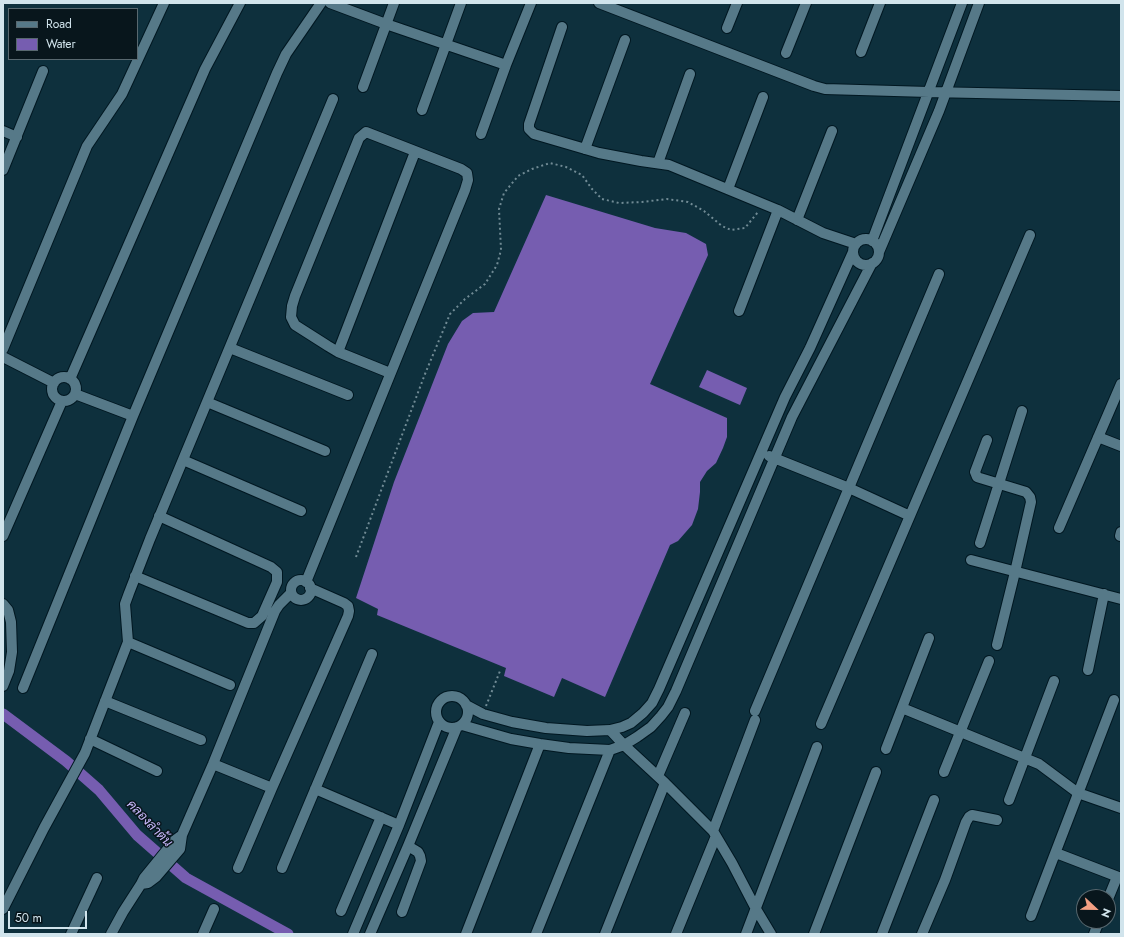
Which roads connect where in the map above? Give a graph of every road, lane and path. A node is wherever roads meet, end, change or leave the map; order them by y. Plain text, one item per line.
1 (164, 3) edge
2 (240, 3) edge
3 (321, 3) edge
4 (330, 3) edge
5 (394, 3) edge
6 (461, 3) edge
7 (531, 3) edge
8 (599, 3) edge
9 (737, 3) edge
10 (806, 3) edge
11 (880, 3) edge
12 (962, 3) edge
13 (979, 3) edge
14 (386, 24) junction
15 (562, 27) dead end
16 (727, 28) dead end
17 (625, 40) dead end
18 (446, 44) junction
19 (861, 52) dead end
20 (786, 53) dead end
21 (138, 59) edge
22 (138, 60) edge
23 (506, 65) junction
24 (43, 71) dead end
25 (690, 74) dead end
26 (363, 86) dead end
27 (929, 92) junction
28 (946, 92) junction
29 (1121, 96) edge
30 (763, 97) dead end
31 (334, 99) dead end
32 (422, 110) dead end
33 (3, 131) edge
34 (832, 131) dead end
35 (481, 134) dead end
36 (17, 137) junction
37 (585, 149) junction
38 (415, 152) junction
39 (658, 163) junction
40 (3, 170) edge
41 (728, 190) junction
42 (764, 204) junction
43 (778, 210) junction
44 (797, 220) junction
45 (1030, 235) dead end
46 (872, 241) junction
47 (855, 248) junction
48 (879, 252) junction
49 (872, 263) junction
50 (939, 274) dead end
51 (739, 311) dead end
52 (230, 348) junction
53 (3, 349) edge
54 (338, 352) junction
55 (3, 357) edge
56 (390, 373) junction
57 (70, 379) junction
58 (54, 383) junction
59 (1121, 384) edge
60 (75, 394) junction
61 (348, 395) dead end
62 (62, 401) junction
63 (207, 402) junction
64 (1022, 411) dead end
65 (133, 416) junction
66 (1098, 437) junction
67 (987, 440) dead end
68 (1121, 446) edge
69 (325, 452) dead end
70 (760, 452) junction
71 (774, 458) junction
72 (183, 460) junction
73 (999, 484) junction
74 (849, 488) junction
75 (301, 511) dead end
76 (160, 516) junction
77 (910, 516) junction
78 (1059, 528) dead end
79 (3, 536) edge
80 (980, 544) dead end
81 (356, 557) dead end
82 (971, 560) dead end
83 (1015, 572) junction
84 (135, 576) junction
85 (308, 585) junction
86 (703, 586) junction
87 (718, 592) junction
88 (291, 593) junction
89 (1104, 594) junction
90 (1121, 599) edge
91 (3, 604) edge
92 (929, 638) dead end
93 (128, 642) junction
94 (997, 645) dead end
95 (7, 652) edge
96 (372, 654) dead end
97 (989, 661) dead end
98 (1088, 670) dead end
99 (500, 671) dead end
100 (1054, 681) dead end
101 (230, 685) dead end
102 (3, 686) edge
103 (23, 688) dead end
104 (1114, 700) dead end
105 (105, 701) junction
106 (466, 705) junction
107 (902, 708) junction
108 (685, 713) dead end
109 (483, 714) junction
110 (439, 722) junction
111 (822, 724) dead end
112 (459, 726) junction
113 (610, 730) junction
114 (960, 732) junction
115 (90, 739) junction
116 (201, 740) dead end
117 (540, 744) junction
118 (624, 745) junction
119 (817, 747) dead end
120 (886, 749) dead end
121 (610, 750) junction
122 (1025, 758) junction
123 (213, 764) junction
124 (157, 771) dead end
125 (876, 772) dead end
126 (944, 772) dead end
127 (662, 780) junction
128 (272, 788) junction
129 (315, 789) junction
130 (1078, 794) junction
131 (934, 800) dead end
132 (1009, 800) dead end
133 (1121, 808) edge
134 (381, 817) junction
135 (997, 820) dead end
136 (399, 825) junction
137 (714, 834) junction
138 (408, 846) junction
139 (1056, 853) junction
140 (238, 868) dead end
141 (282, 868) dead end
142 (1119, 877) edge
143 (97, 878) dead end
144 (375, 882) junction
145 (390, 888) junction
146 (1113, 889) edge
147 (756, 908) junction
148 (3, 909) edge
149 (214, 909) dead end
150 (341, 911) dead end
151 (402, 912) dead end
152 (1031, 916) dead end
153 (71, 934) edge
154 (111, 934) edge
155 (203, 934) edge
156 (353, 934) edge
157 (370, 934) edge
158 (466, 934) edge
159 (536, 934) edge
160 (606, 934) edge
161 (676, 934) edge
162 (746, 934) edge
163 (771, 934) edge
164 (814, 934) edge
165 (882, 934) edge
166 (922, 934) edge

1 - 21 street
2 - 57 street
3 - 65 street
4 - 14 street
5 - 14 street
6 - 18 street
7 - 23 street
8 - 27 street
9 - 16 street
10 - 20 street
11 - 19 street
12 - 27 street
13 - 28 street
14 - 18 street
14 - 26 street
15 - 37 street
17 - 37 street
18 - 23 street
18 - 32 street
22 - 53 street
23 - 35 street
24 - 36 street
25 - 39 street
27 - 28 street
27 - 46 street
28 - 29 street
28 - 48 street
30 - 41 street
31 - 52 street
33 - 36 street
34 - 44 street
36 - 40 street
37 - 39 street
38 - 54 street
38 - 54 street
38 - 56 street
39 - 41 street
41 - 42 street
42 - 43 street
42 - 81 path
43 - 44 street
43 - 51 street
44 - 47 street
45 - 77 street
46 - 47 street
46 - 48 street
47 - 49 street
47 - 70 street
48 - 49 street
49 - 71 street
50 - 74 street
52 - 61 street
52 - 63 street
54 - 56 street
55 - 58 street
56 - 85 street
57 - 58 street
57 - 60 street
58 - 62 street
59 - 66 street
60 - 62 street
60 - 65 street
62 - 79 street
63 - 69 street
63 - 72 street
64 - 73 street
65 - 103 street
66 - 68 street
66 - 78 street
67 - 73 street
70 - 71 street
70 - 86 street
71 - 74 street
71 - 87 street
72 - 75 street
72 - 76 street
73 - 80 street
73 - 83 street
74 - 77 street
74 - 137 street
76 - 84 street
76 - 84 street
77 - 111 street
82 - 83 street
83 - 89 street
83 - 94 street
84 - 93 street
85 - 88 street
85 - 88 street
85 - 128 street
86 - 87 street
86 - 113 street
87 - 118 street
88 - 123 street
89 - 90 street
89 - 98 street
91 - 95 street
92 - 107 street
93 - 101 street
93 - 105 street
95 - 102 street
96 - 129 street
97 - 114 street
99 - 109 path
100 - 122 street
104 - 130 street
105 - 115 street
105 - 116 street
106 - 109 street
106 - 110 street
106 - 112 street
107 - 114 street
107 - 120 street
108 - 127 street
109 - 113 street
110 - 112 street
110 - 136 street
112 - 117 street
112 - 138 street
113 - 118 street
114 - 122 street
114 - 126 street
115 - 124 street
115 - 148 street
117 - 121 street
117 - 158 street
118 - 121 street
118 - 127 street
119 - 147 street
121 - 159 street
122 - 130 street
122 - 132 street
123 - 128 street
123 - 154 street
125 - 164 street
127 - 137 street
127 - 160 street
128 - 140 street
129 - 134 street
129 - 141 street
130 - 133 street
130 - 139 street
131 - 165 street
134 - 136 street
134 - 150 street
135 - 166 street
136 - 144 street
137 - 147 street
137 - 161 street
138 - 145 street
138 - 151 street
139 - 142 street
139 - 152 street
142 - 146 street
143 - 153 street
144 - 145 street
144 - 156 street
145 - 157 street
147 - 162 street
147 - 163 street
149 - 155 street

